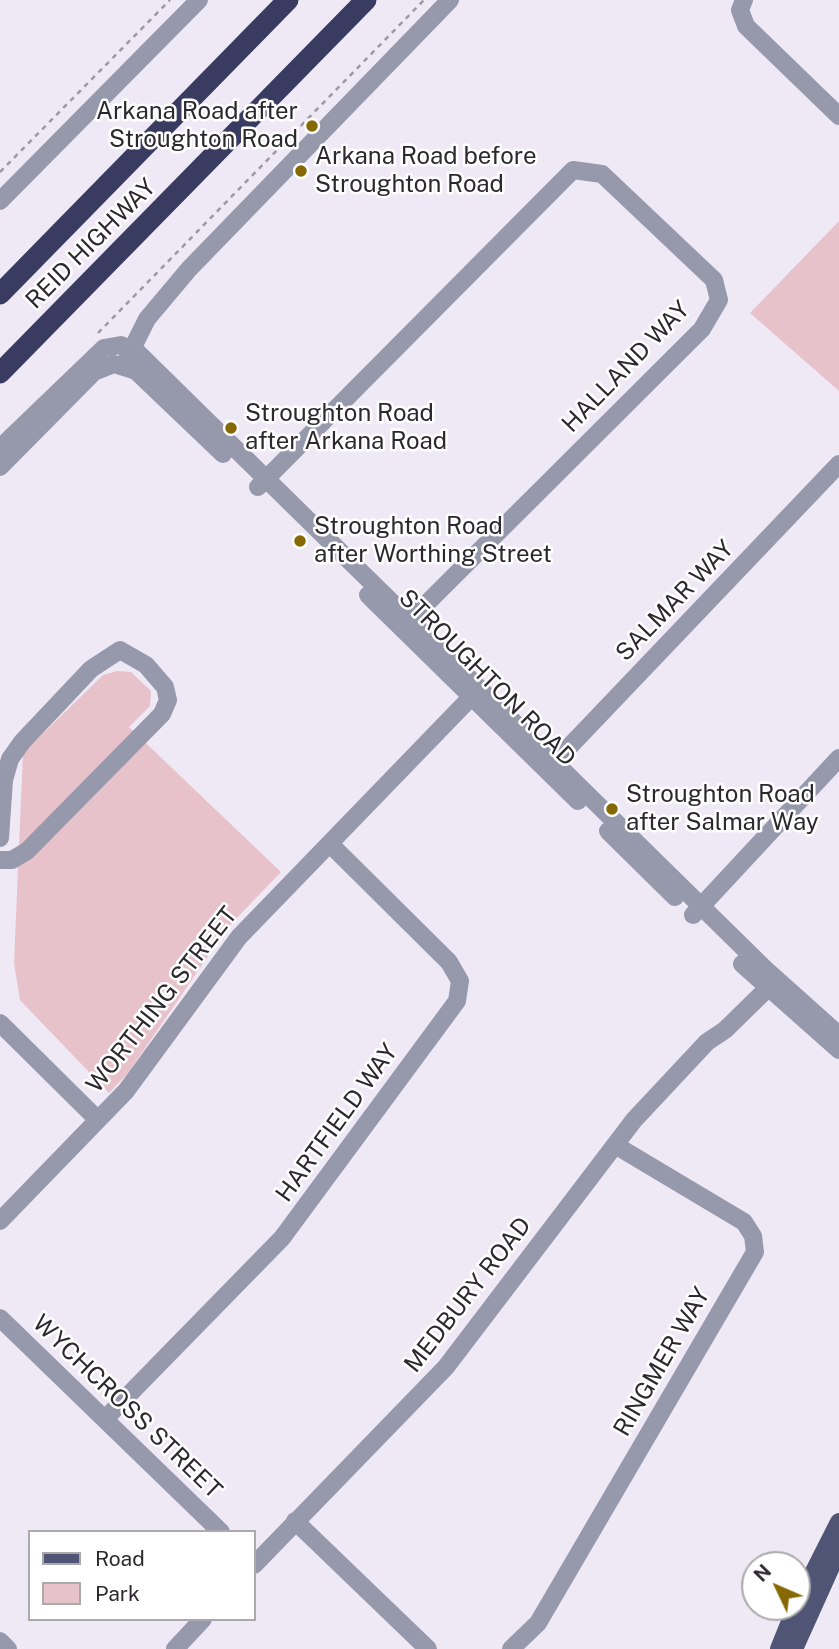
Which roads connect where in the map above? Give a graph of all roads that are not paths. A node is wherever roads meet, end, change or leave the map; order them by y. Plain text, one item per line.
1 (199, 0) edge
2 (288, 0) edge
3 (366, 0) edge
4 (450, 0) edge
5 (744, 0) edge
6 (839, 116) edge
7 (0, 201) edge
8 (0, 294) edge
9 (116, 351) junction
10 (0, 373) edge
11 (0, 448) edge
12 (839, 464) edge
13 (0, 467) edge
14 (261, 483) junction
15 (406, 624) junction
16 (475, 694) junction
17 (839, 758) edge
18 (551, 766) junction
19 (0, 838) edge
20 (330, 844) junction
21 (0, 860) edge
22 (697, 910) junction
23 (767, 979) junction
24 (0, 1023) edge
25 (839, 1035) edge
26 (839, 1049) edge
27 (98, 1120) junction
28 (615, 1145) junction
29 (0, 1221) edge
30 (0, 1318) edge
31 (105, 1419) junction
32 (295, 1521) junction
33 (839, 1522) edge
34 (218, 1530) edge
35 (839, 1549) edge
36 (256, 1563) edge
37 (811, 1578) edge
38 (201, 1621) edge
39 (791, 1621) edge
40 (0, 1641) edge
41 (8, 1649) edge
42 (175, 1649) edge
43 (428, 1649) edge
44 (511, 1649) edge
45 (779, 1649) edge
46 (794, 1649) edge

1 - 7 street
2 - 8 highway, REID HIGHWAY
3 - 10 highway, REID HIGHWAY
4 - 9 street
5 - 6 street
9 - 11 street
9 - 13 street
9 - 14 street, STROUGHTON ROAD
12 - 18 street, SALMAR WAY
14 - 15 street, STROUGHTON ROAD
14 - 15 street, HALLAND WAY
15 - 16 street, STROUGHTON ROAD
16 - 18 street, STROUGHTON ROAD
16 - 20 street, WORTHING STREET
17 - 22 street
18 - 22 street, STROUGHTON ROAD
19 - 21 street
20 - 27 street, WORTHING STREET
20 - 31 street, HARTFIELD WAY
22 - 23 street, STROUGHTON ROAD
23 - 25 street, STROUGHTON ROAD
23 - 26 street, STROUGHTON ROAD
23 - 28 street, MEDBURY ROAD
24 - 27 street
27 - 29 street, WORTHING STREET
28 - 32 street, MEDBURY ROAD
28 - 44 street, RINGMER WAY
30 - 31 street, WYCHCROSS STREET
31 - 34 street, WYCHCROSS STREET
32 - 36 street, MEDBURY ROAD
32 - 43 street
33 - 37 main road
35 - 46 main road
38 - 42 street
39 - 45 main road
40 - 41 street

